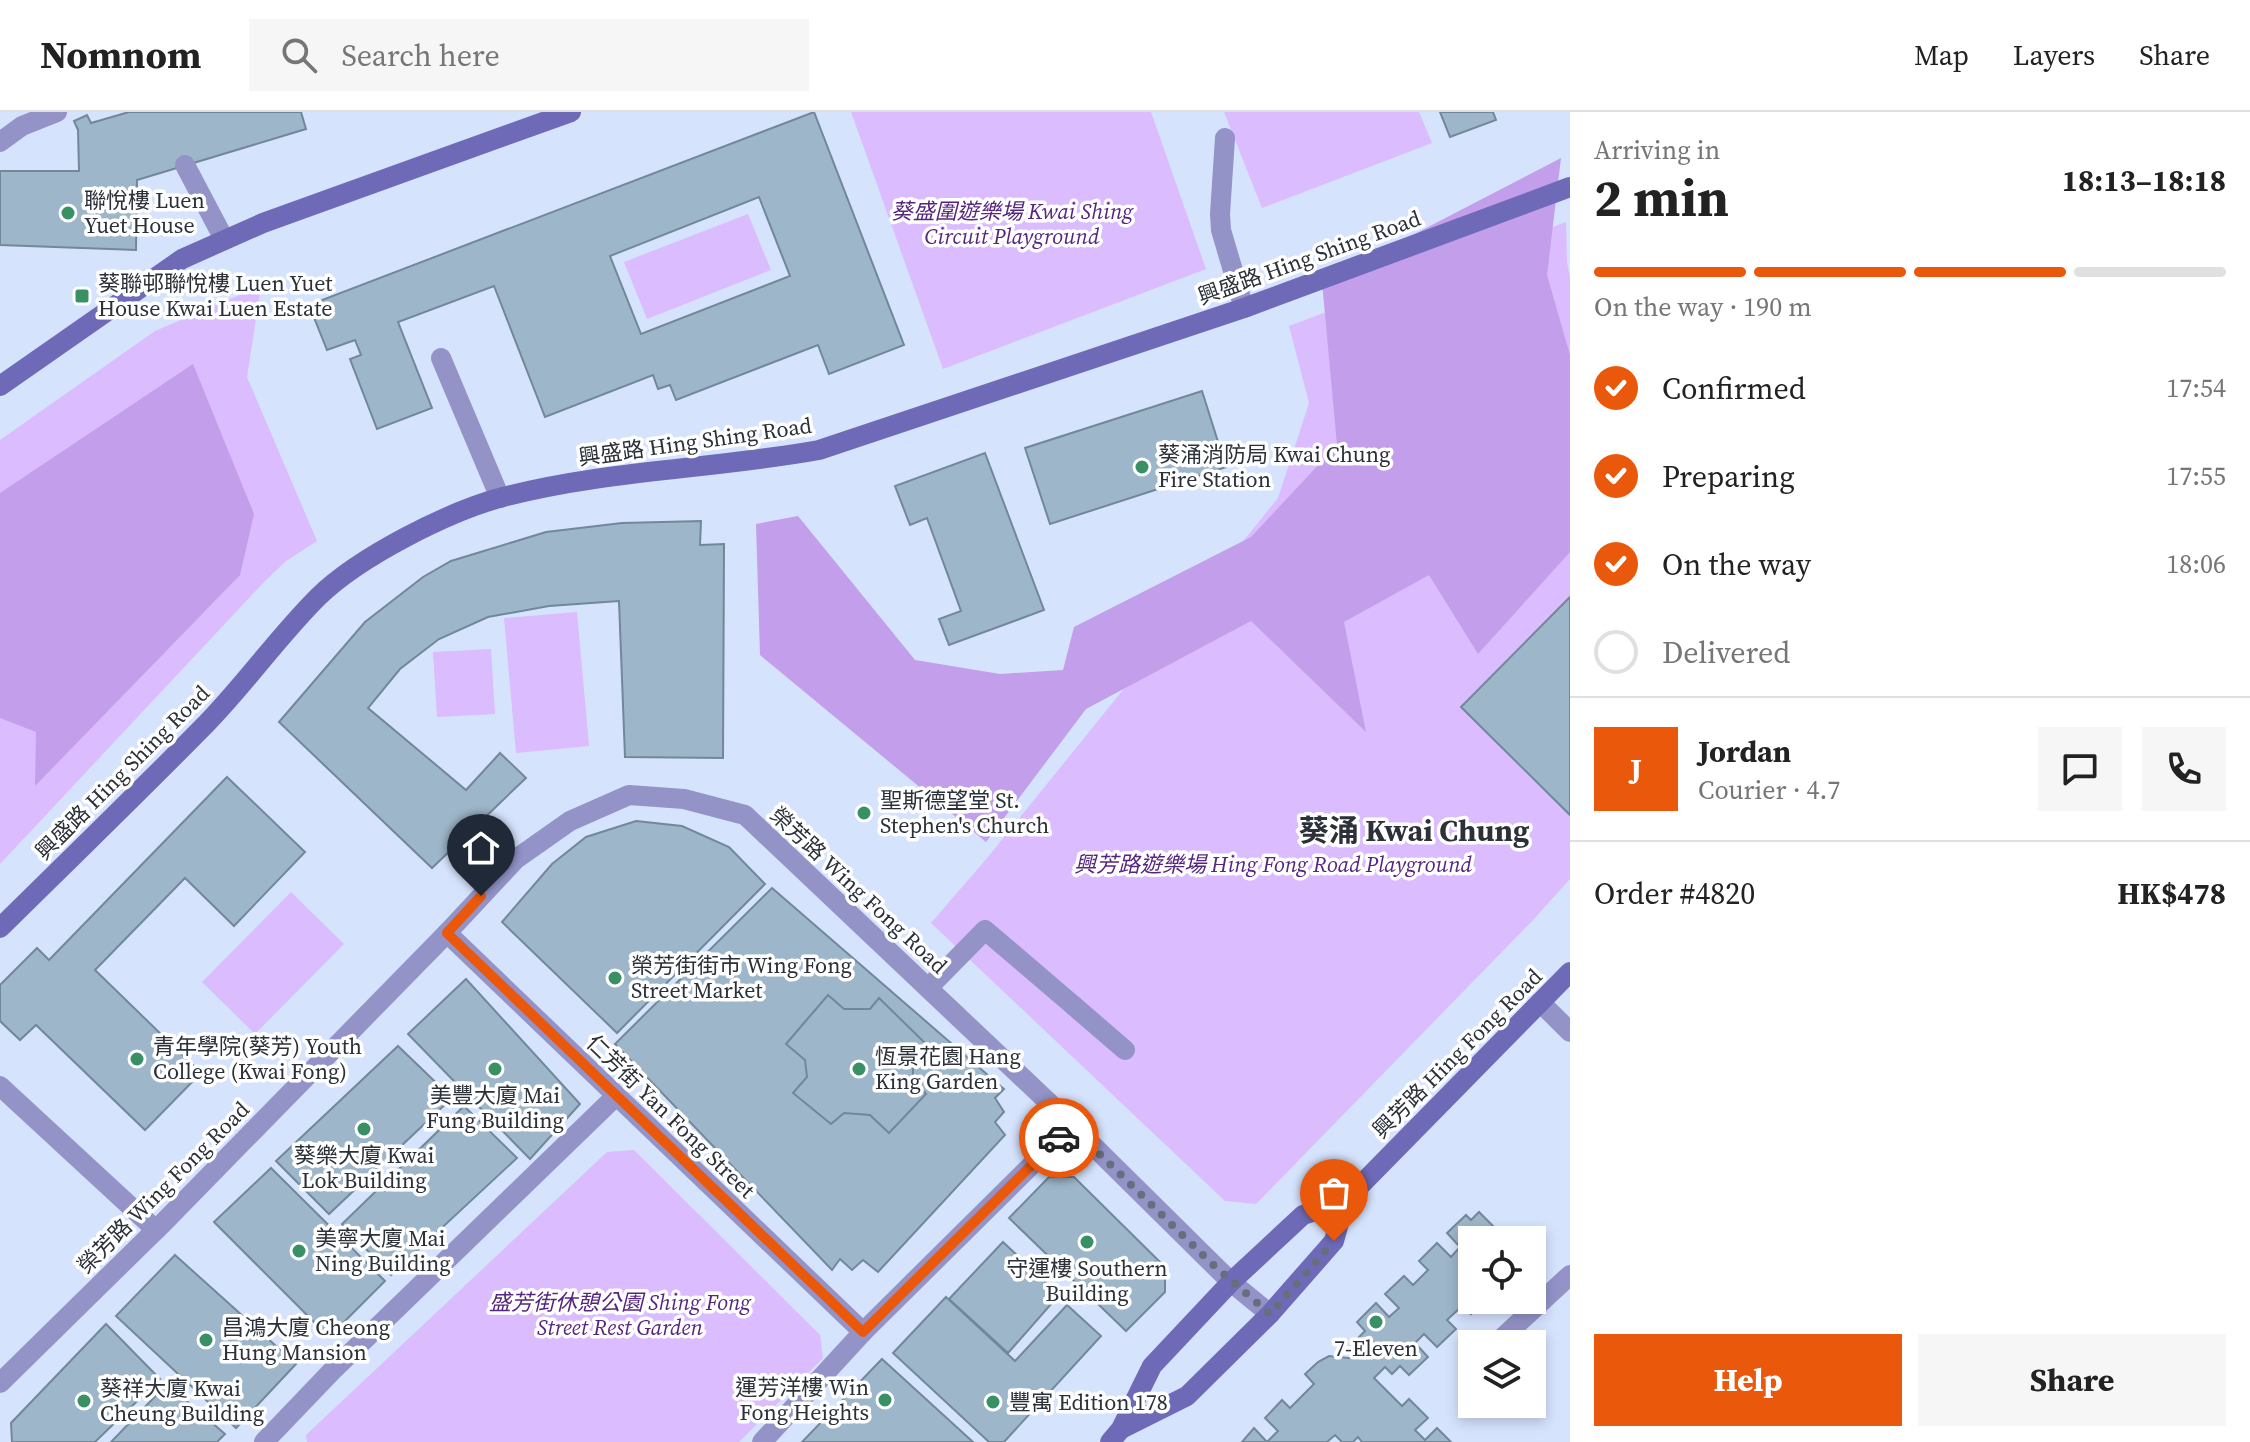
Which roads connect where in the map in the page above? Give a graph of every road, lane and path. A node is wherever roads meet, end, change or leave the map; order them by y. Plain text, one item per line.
1 (57, 112) edge
2 (567, 113) edge
3 (1225, 138) dead end
4 (0, 142) edge
5 (185, 165) dead end
6 (1570, 187) edge
7 (224, 239) junction
8 (1244, 308) junction
9 (441, 358) dead end
10 (0, 386) edge
11 (500, 498) junction
12 (0, 928) edge
13 (447, 933) junction
14 (1570, 972) edge
15 (928, 988) junction
16 (1540, 1002) junction
17 (1570, 1032) edge
18 (1125, 1050) dead end
19 (0, 1086) edge
20 (616, 1096) junction
21 (1071, 1126) junction
22 (1345, 1201) junction
23 (156, 1230) junction
24 (1570, 1275) edge
25 (1231, 1282) junction
26 (1270, 1314) junction
27 (1511, 1330) edge
28 (863, 1332) junction
29 (0, 1383) edge
30 (1115, 1436) edge
31 (264, 1442) edge
32 (762, 1442) edge

1 - 4 street
2 - 7 street
3 - 8 street
5 - 7 street
6 - 8 street, 興盛路 Hing Shing Road
7 - 10 street
8 - 11 street, 興盛路 Hing Shing Road
9 - 11 street
11 - 12 street, 興盛路 Hing Shing Road
13 - 15 street, 榮芳路 Wing Fong Road
13 - 20 street, 仁芳街 Yan Fong Street
13 - 23 street, 榮芳路 Wing Fong Road
14 - 16 street, 興芳路 Hing Fong Road
15 - 18 street
15 - 21 street, 榮芳路 Wing Fong Road
16 - 17 street
16 - 22 street, 興芳路 Hing Fong Road
19 - 23 street
20 - 28 street, 仁芳街 Yan Fong Street
20 - 31 street
21 - 25 street, 榮芳路 Wing Fong Road
21 - 28 street
22 - 25 street, 興芳路 Hing Fong Road
22 - 26 street, 興芳路 Hing Fong Road
23 - 29 street, 榮芳路 Wing Fong Road
24 - 27 street
25 - 26 street, 榮芳路 Wing Fong Road
25 - 30 street, 興芳路 Hing Fong Road
26 - 30 street, 興芳路 Hing Fong Road
28 - 32 street

